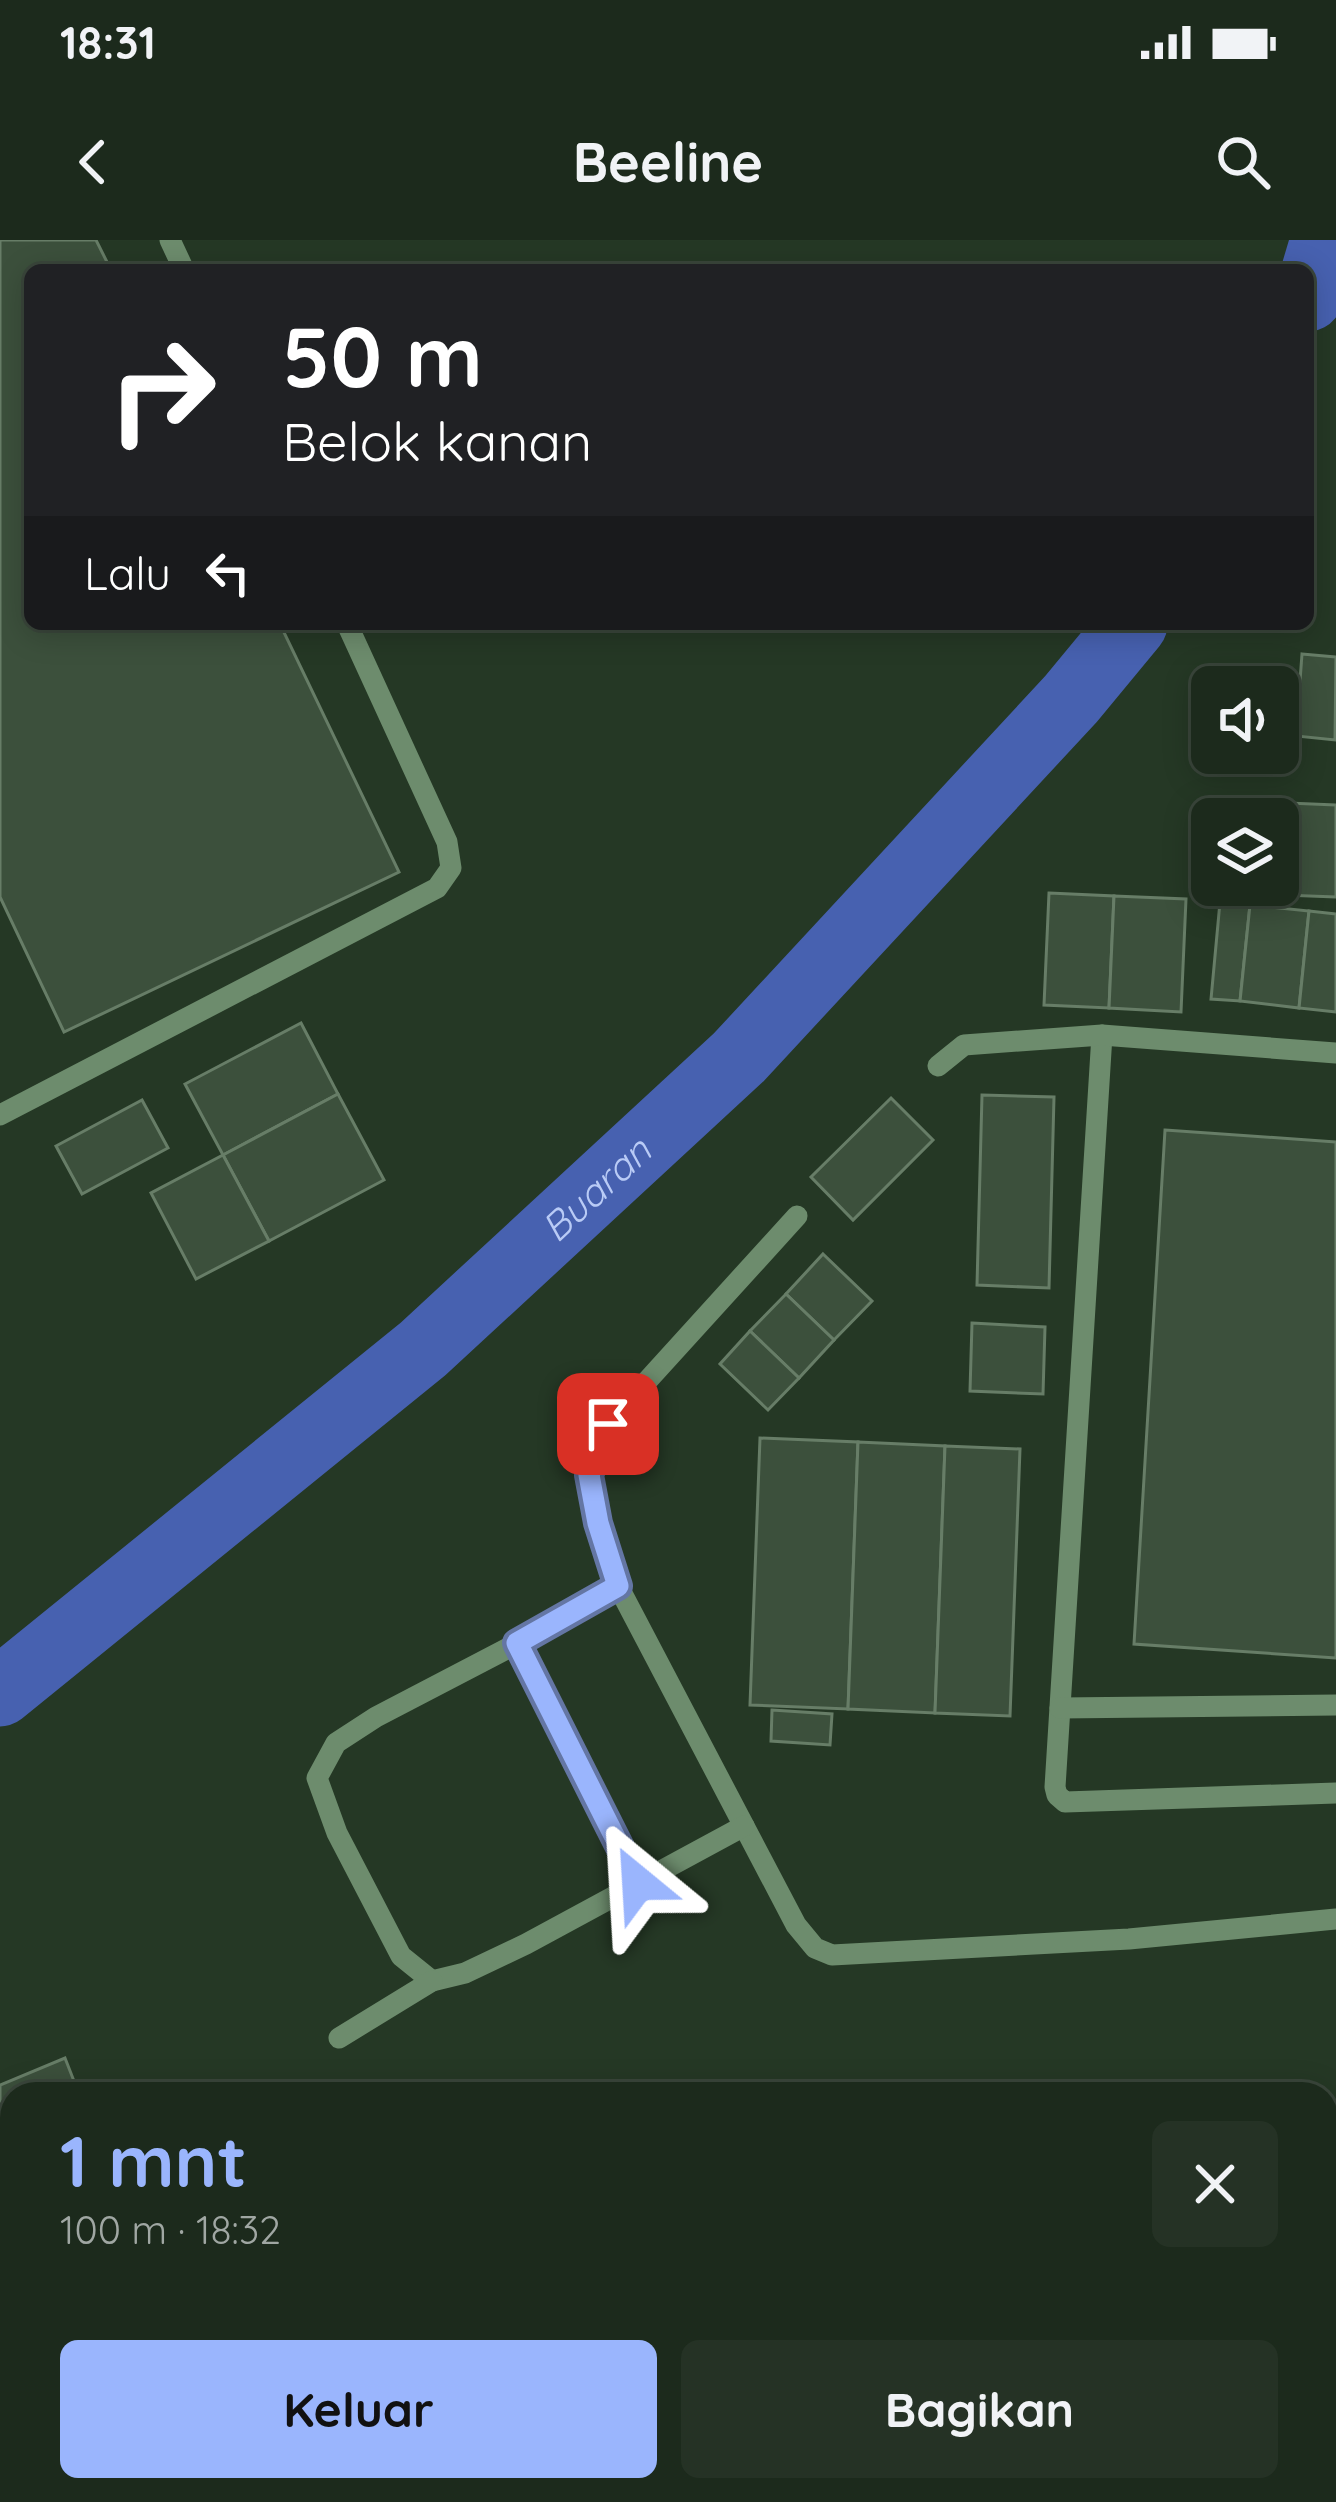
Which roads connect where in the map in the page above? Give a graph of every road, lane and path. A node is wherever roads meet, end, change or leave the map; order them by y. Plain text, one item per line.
1 (350, 630) edge
2 (1102, 1035) junction
3 (1336, 1053) edge
4 (938, 1066) dead end
5 (0, 1114) edge
6 (796, 1216) dead end
7 (618, 1586) junction
8 (517, 1643) junction
9 (1336, 1705) edge
10 (1060, 1708) junction
11 (1336, 1793) edge
12 (744, 1826) junction
13 (638, 1883) junction
14 (1336, 1919) edge
15 (432, 1981) junction
16 (339, 2038) dead end

1 - 5 lane
2 - 3 lane
2 - 4 lane
2 - 10 lane
6 - 7 lane
7 - 8 lane
7 - 12 lane
8 - 13 lane
8 - 15 lane
9 - 10 lane
10 - 11 lane
12 - 13 lane
12 - 14 lane
13 - 15 lane
15 - 16 lane

